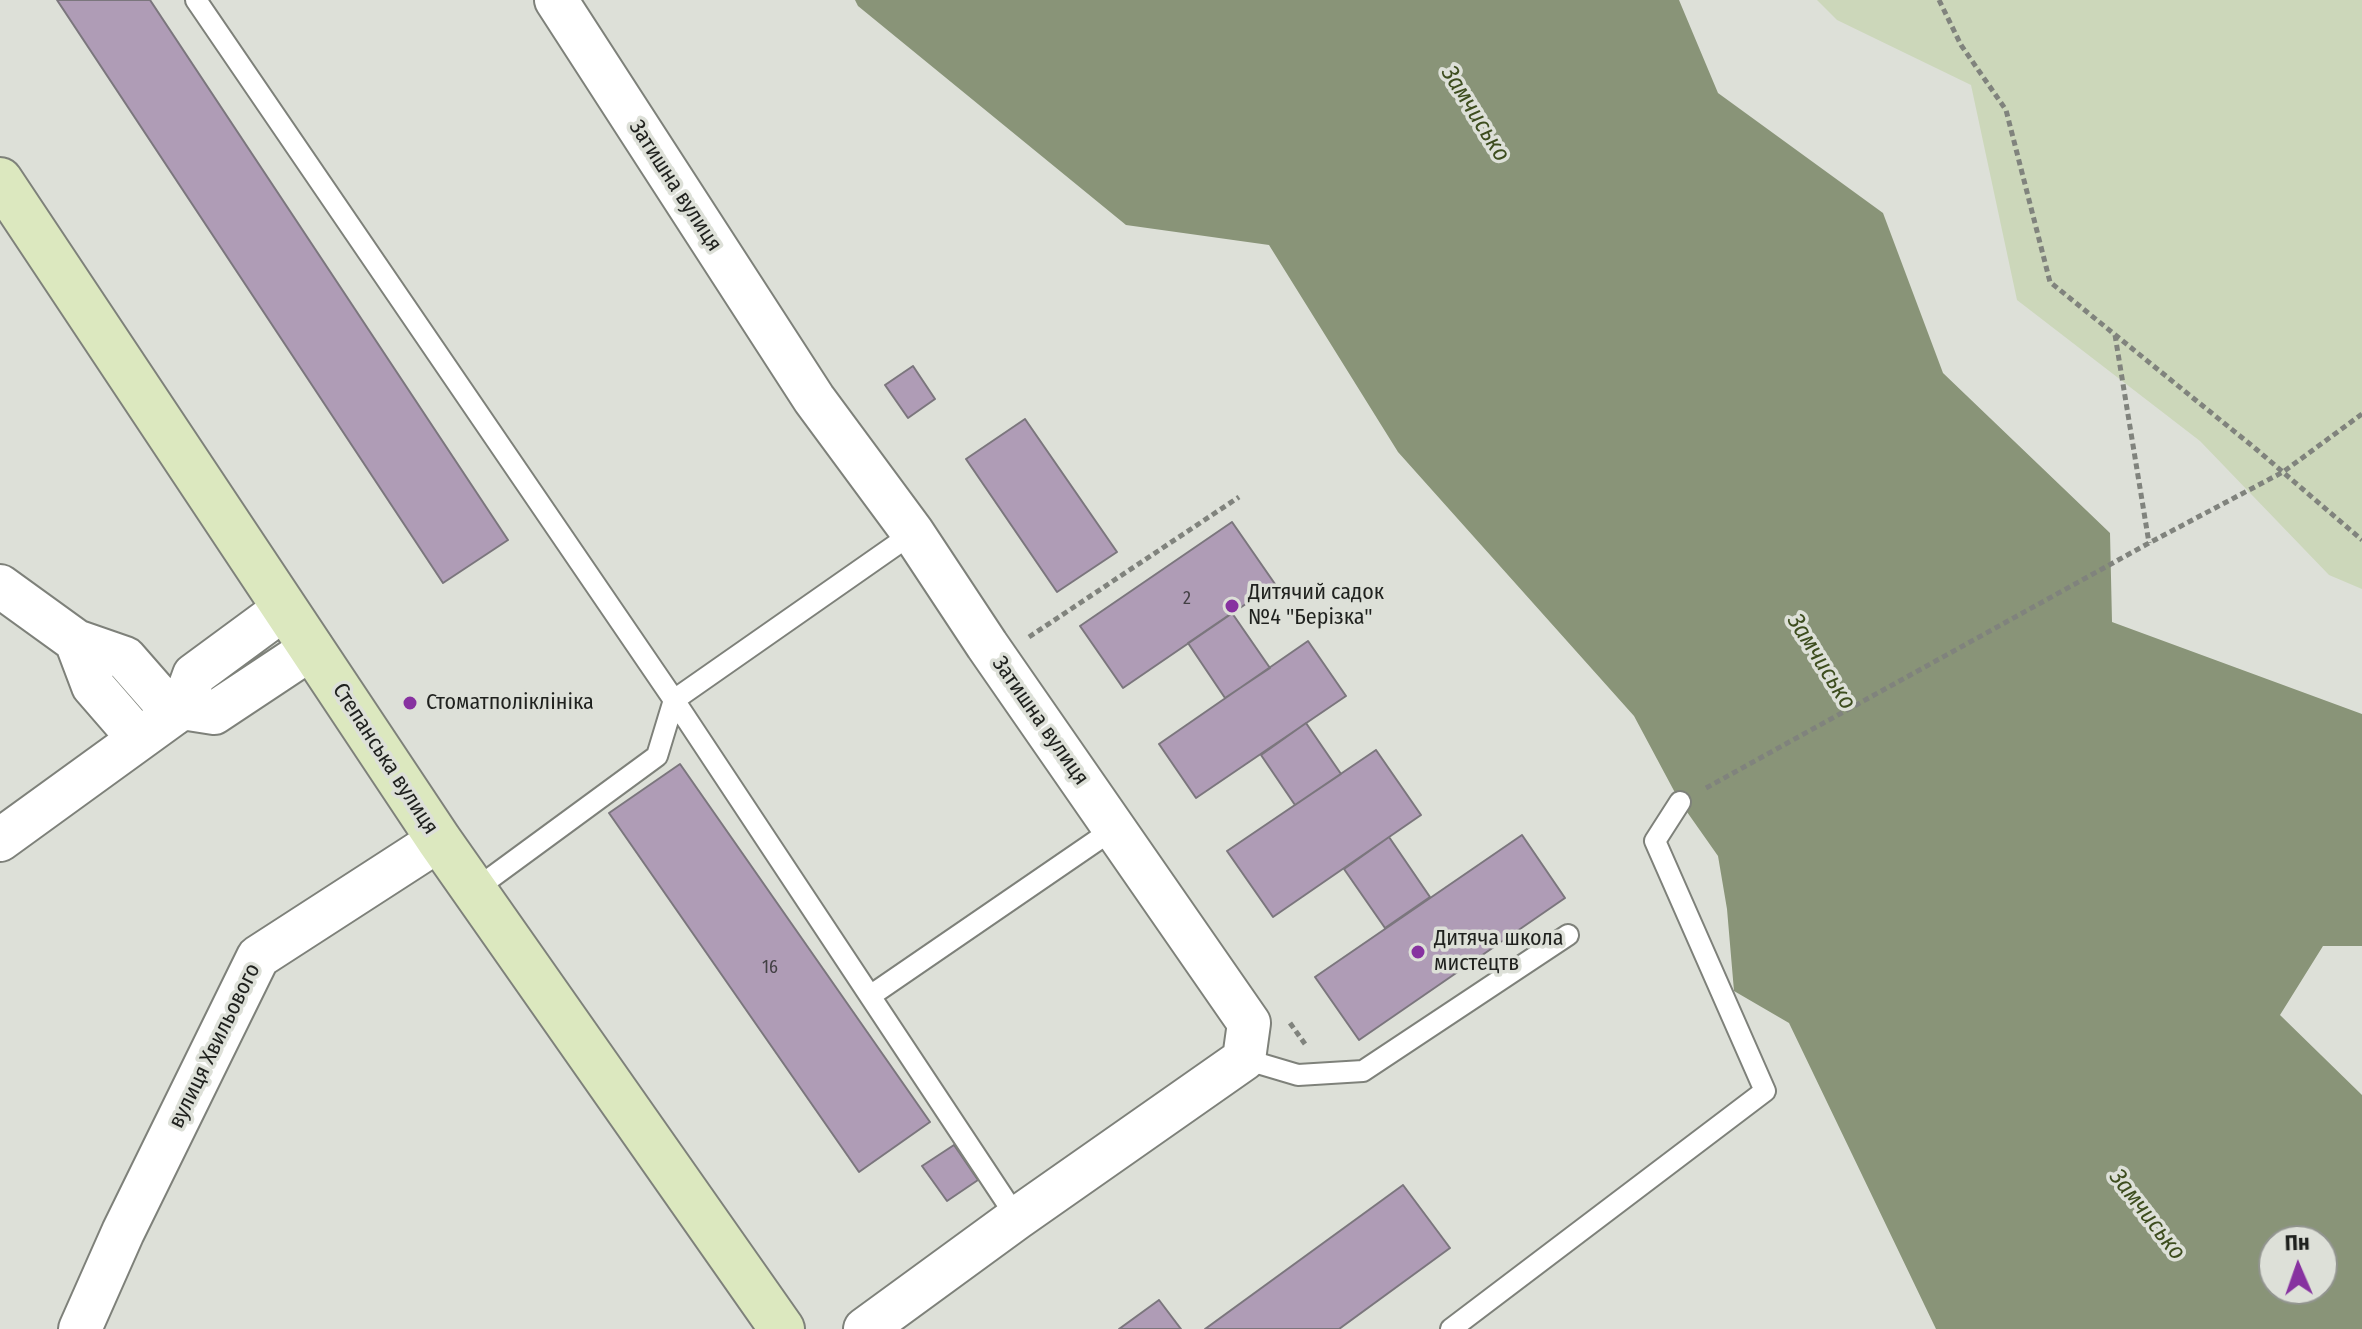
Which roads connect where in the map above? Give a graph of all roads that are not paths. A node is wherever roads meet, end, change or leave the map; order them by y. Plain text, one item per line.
1 (196, 0) edge
2 (556, 0) edge
3 (0, 180) edge
4 (913, 533) junction
5 (0, 586) edge
6 (285, 608) junction
7 (76, 641) junction
8 (312, 648) junction
9 (674, 700) junction
10 (178, 711) junction
11 (139, 739) junction
12 (1680, 802) road end
13 (1115, 828) junction
14 (0, 840) edge
15 (439, 840) junction
16 (473, 891) junction
17 (1568, 935) dead end
18 (870, 996) junction
19 (1244, 1059) junction
20 (1017, 1218) junction
21 (80, 1329) edge
22 (782, 1329) edge
23 (865, 1329) edge
24 (1451, 1329) edge

1 - 9 lane
2 - 4 street, Затишна вулиця
3 - 6 main road, Степанська вулиця
4 - 9 lane
4 - 13 street, Затишна вулиця
5 - 7 street
6 - 8 main road, Степанська вулиця
6 - 10 street
7 - 10 street
7 - 11 street
8 - 10 street
8 - 15 main road, Степанська вулиця
9 - 16 lane
9 - 18 lane
10 - 11 street
11 - 14 street
12 - 24 lane
13 - 18 lane
13 - 19 street, Затишна вулиця
15 - 16 main road, Степанська вулиця
15 - 21 street, вулиця Хвильового
16 - 22 main road, Степанська вулиця
17 - 19 lane
18 - 20 lane
19 - 20 street
20 - 23 street

